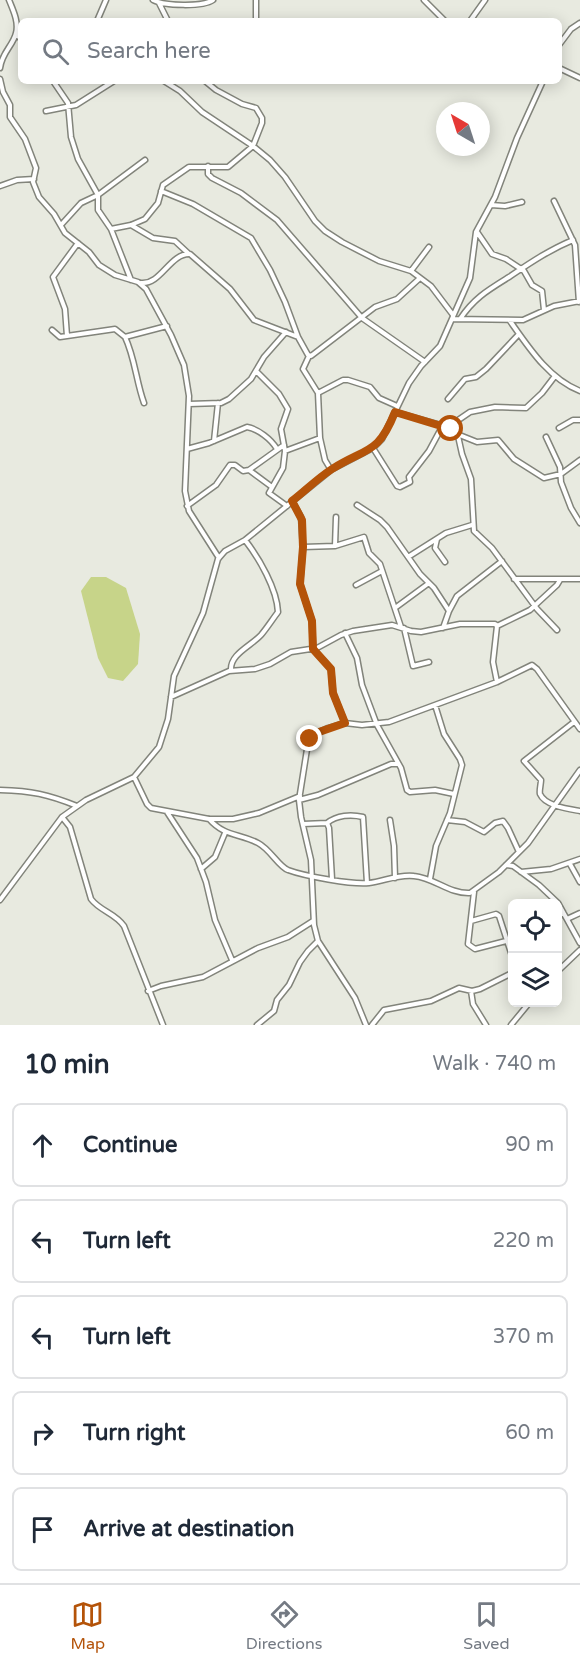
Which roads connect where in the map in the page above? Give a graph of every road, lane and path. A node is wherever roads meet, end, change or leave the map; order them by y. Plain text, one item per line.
1 (9, 0) edge
2 (106, 0) edge
3 (153, 0) edge
4 (213, 0) edge
5 (256, 0) edge
6 (424, 0) edge
7 (485, 0) edge
8 (159, 3) junction
9 (97, 18) edge
10 (166, 18) edge
11 (256, 18) edge
12 (442, 18) edge
13 (472, 18) edge
14 (580, 23) edge
15 (16, 34) joint
16 (562, 41) edge
17 (0, 68) edge
18 (562, 69) edge
19 (580, 73) edge
20 (578, 77) edge
21 (0, 78) edge
22 (55, 84) edge
23 (110, 84) edge
24 (169, 84) edge
25 (209, 84) edge
26 (542, 84) edge
27 (69, 108) junction
28 (46, 111) dead end
29 (253, 146) junction
30 (145, 160) dead end
31 (208, 166) junction
32 (34, 179) junction
33 (0, 186) edge
34 (161, 191) junction
35 (98, 195) junction
36 (554, 201) dead end
37 (522, 202) dead end
38 (491, 205) junction
39 (61, 225) junction
40 (130, 225) junction
41 (111, 228) junction
42 (476, 232) junction
43 (573, 240) junction
44 (78, 243) junction
45 (429, 247) dead end
46 (190, 254) junction
47 (520, 268) junction
48 (411, 271) junction
49 (420, 278) junction
50 (131, 280) junction
51 (138, 282) junction
52 (148, 282) junction
53 (146, 289) junction
54 (580, 301) edge
55 (544, 310) junction
56 (452, 317) junction
57 (362, 318) junction
58 (460, 319) junction
59 (509, 321) junction
60 (167, 326) junction
61 (52, 330) dead end
62 (286, 332) junction
63 (519, 334) junction
64 (67, 336) junction
65 (125, 337) junction
66 (298, 338) junction
67 (309, 356) junction
68 (425, 362) junction
69 (256, 371) junction
70 (555, 376) junction
71 (580, 391) edge
72 (318, 393) junction
73 (448, 399) dead end
74 (144, 403) dead end
75 (218, 403) junction
76 (189, 404) junction
77 (397, 406) junction
78 (395, 412) junction
79 (580, 420) edge
80 (446, 426) junction
81 (559, 428) dead end
82 (456, 433) junction
83 (546, 437) dead end
84 (320, 438) junction
85 (214, 441) junction
86 (284, 445) junction
87 (373, 448) junction
88 (187, 449) junction
89 (277, 449) junction
90 (285, 451) junction
91 (580, 460) edge
92 (249, 470) junction
93 (331, 470) junction
94 (561, 474) junction
95 (272, 487) junction
96 (292, 501) junction
97 (357, 505) dead end
98 (187, 506) junction
99 (287, 506) junction
100 (336, 517) dead end
101 (580, 524) edge
102 (472, 525) junction
103 (437, 539) junction
104 (245, 540) junction
105 (334, 546) junction
106 (303, 547) junction
107 (408, 557) junction
108 (219, 558) junction
109 (502, 561) junction
110 (445, 562) dead end
111 (382, 571) junction
112 (514, 579) junction
113 (580, 579) edge
114 (560, 580) junction
115 (429, 583) junction
116 (356, 585) dead end
117 (535, 606) junction
118 (394, 608) junction
119 (449, 611) junction
120 (497, 626) junction
121 (402, 628) junction
122 (443, 628) junction
123 (557, 630) dead end
124 (345, 633) junction
125 (313, 649) junction
126 (429, 662) dead end
127 (231, 670) junction
128 (497, 682) junction
129 (171, 697) junction
130 (435, 705) junction
131 (574, 722) junction
132 (345, 723) junction
133 (377, 725) junction
134 (580, 729) edge
135 (398, 764) junction
136 (580, 770) edge
137 (134, 777) junction
138 (0, 789) edge
139 (454, 794) junction
140 (300, 798) junction
141 (556, 805) junction
142 (77, 806) junction
143 (166, 811) junction
144 (580, 811) edge
145 (62, 817) junction
146 (210, 819) junction
147 (390, 820) dead end
148 (447, 820) junction
149 (303, 824) junction
150 (327, 824) junction
151 (225, 833) junction
152 (519, 852) junction
153 (580, 860) edge
154 (570, 864) junction
155 (505, 865) junction
156 (201, 869) junction
157 (521, 872) junction
158 (312, 876) junction
159 (395, 878) junction
160 (332, 879) junction
161 (430, 879) junction
162 (580, 882) edge
163 (367, 883) junction
164 (474, 892) junction
165 (0, 900) edge
166 (563, 912) joint
167 (580, 913) edge
168 (567, 919) junction
169 (313, 921) junction
170 (471, 921) junction
171 (506, 940) junction
172 (318, 941) junction
173 (580, 943) edge
174 (580, 950) edge
175 (512, 953) edge
176 (232, 960) junction
177 (562, 967) edge
178 (508, 975) edge
179 (148, 991) junction
180 (471, 991) junction
181 (526, 1007) edge
182 (163, 1025) edge
183 (257, 1025) edge
184 (366, 1025) edge
185 (372, 1025) edge
186 (486, 1025) edge
187 (511, 1025) edge

1 - 15 street
2 - 9 street
3 - 8 street
4 - 8 street
5 - 11 street
6 - 12 street
7 - 13 street
8 - 10 street
14 - 16 street
15 - 17 street
18 - 20 street
19 - 20 street
21 - 32 street
22 - 27 street
23 - 27 street
24 - 29 street
25 - 29 street
26 - 38 street
27 - 28 street
27 - 35 street
29 - 31 street
29 - 48 street
30 - 35 street
31 - 34 street
31 - 57 street
32 - 33 street
32 - 39 street
34 - 40 street
34 - 66 street
35 - 39 street
35 - 41 street
36 - 43 street
37 - 38 street
38 - 42 street
39 - 44 street
40 - 41 street
40 - 46 street
41 - 50 street
42 - 47 street
42 - 56 street
43 - 47 street
43 - 54 street
44 - 50 street
44 - 64 street
45 - 48 street
46 - 52 street
46 - 62 street
47 - 55 street
47 - 58 street
48 - 49 street
49 - 56 street
49 - 57 street
50 - 51 street
51 - 52 street
51 - 53 street
52 - 53 street
53 - 60 street
54 - 55 street
55 - 59 street
56 - 58 street
56 - 68 street
57 - 67 street
57 - 68 street
58 - 59 street
59 - 63 street
60 - 65 street
60 - 76 street
61 - 64 street
62 - 66 street
62 - 69 street
63 - 70 street
63 - 73 street
64 - 65 street
65 - 74 street
66 - 67 street
67 - 72 street
68 - 77 street
69 - 75 street
69 - 86 street
70 - 71 street
70 - 80 street
72 - 77 street
72 - 84 street
75 - 76 street
75 - 85 street
76 - 88 street
77 - 78 street
78 - 80 street
78 - 87 street
79 - 81 street
80 - 82 street
80 - 87 street
82 - 94 street
82 - 102 street
83 - 94 street
84 - 90 street
84 - 93 street
85 - 88 street
85 - 89 street
86 - 89 street
86 - 90 street
87 - 93 street
88 - 98 street
89 - 92 street
90 - 95 street
91 - 94 street
92 - 95 street
92 - 98 street
93 - 96 street
94 - 101 street
95 - 99 street
96 - 99 street
96 - 106 street
97 - 107 street
98 - 108 street
99 - 104 street
100 - 105 street
102 - 103 street
102 - 109 street
103 - 107 street
103 - 110 street
104 - 108 street
104 - 127 street
105 - 106 street
105 - 111 street
106 - 125 street
107 - 115 street
108 - 129 street
109 - 112 street
109 - 119 street
111 - 116 street
111 - 118 street
112 - 114 street
112 - 117 street
113 - 114 street
114 - 117 street
115 - 118 street
115 - 119 street
117 - 120 street
117 - 123 street
118 - 121 street
119 - 122 street
120 - 122 street
120 - 128 street
121 - 122 street
121 - 124 street
121 - 126 street
124 - 125 street
124 - 133 street
125 - 127 street
125 - 132 street
127 - 129 street
128 - 130 street
128 - 131 street
129 - 137 street
130 - 133 street
130 - 139 street
131 - 134 street
131 - 141 street
132 - 133 street
132 - 140 street
133 - 135 street
135 - 139 street
135 - 140 street
136 - 141 street
137 - 142 street
137 - 143 street
138 - 142 street
139 - 148 street
140 - 146 street
140 - 149 street
141 - 144 street
141 - 152 street
142 - 145 street
143 - 146 street
143 - 156 street
145 - 165 street
145 - 179 street
146 - 151 street
147 - 159 street
148 - 152 street
148 - 161 street
149 - 150 street
149 - 158 street
150 - 160 street
150 - 163 street
151 - 156 street
151 - 158 street
152 - 155 street
153 - 154 street
154 - 157 street
154 - 162 street
155 - 157 street
155 - 164 street
156 - 176 street
157 - 166 street
158 - 160 street
158 - 169 street
159 - 161 street
159 - 163 street
160 - 163 street
161 - 164 street
164 - 170 street
166 - 168 street
167 - 168 street
168 - 173 street
169 - 172 street
169 - 176 street
170 - 171 street
170 - 171 street
171 - 175 street
172 - 183 street
172 - 184 street
174 - 177 street
176 - 179 street
178 - 180 street
179 - 182 street
180 - 185 street
180 - 186 street
181 - 187 street

